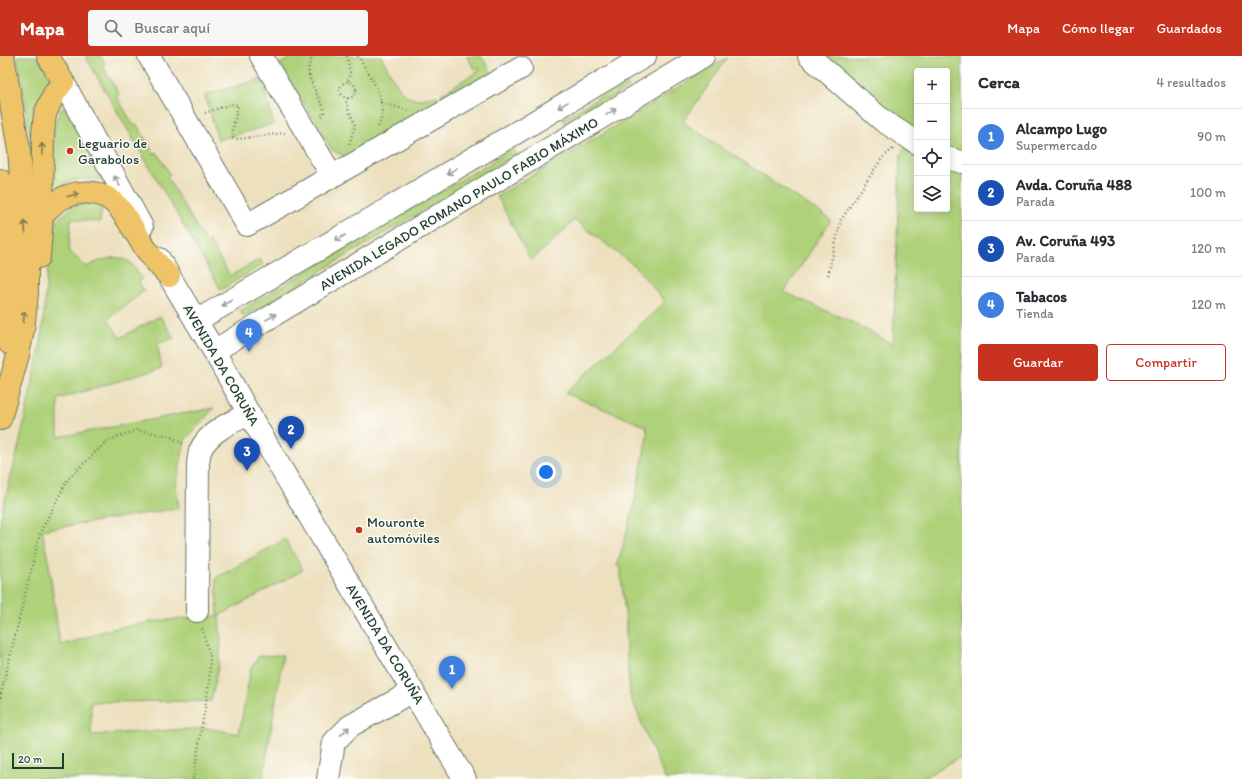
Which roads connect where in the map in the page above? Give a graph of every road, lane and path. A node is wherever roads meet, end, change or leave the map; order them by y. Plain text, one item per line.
1 (3, 56) edge
2 (48, 56) edge
3 (149, 56) edge
4 (261, 56) edge
5 (313, 56) edge
6 (348, 56) edge
7 (358, 56) edge
8 (703, 56) edge
9 (809, 56) edge
10 (640, 57) edge
11 (521, 68) dead end
12 (63, 82) junction
13 (348, 82) junction
14 (655, 85) junction
15 (348, 98) junction
16 (380, 102) junction
17 (185, 118) junction
18 (426, 122) junction
19 (304, 129) junction
20 (377, 130) dead end
21 (912, 140) edge
22 (355, 143) dead end
23 (950, 159) edge
24 (962, 162) edge
25 (344, 163) junction
26 (1, 194) edge
27 (42, 216) junction
28 (828, 275) dead end
29 (169, 276) junction
30 (27, 294) junction
31 (196, 321) junction
32 (214, 351) junction
33 (6, 396) junction
34 (249, 414) junction
35 (0, 419) edge
36 (200, 452) junction
37 (197, 611) joint
38 (413, 691) junction
39 (0, 698) edge
40 (462, 775) edge
41 (193, 779) edge
42 (328, 779) edge

30 -> 1 highway
2 - 12 highway
3 - 17 street
4 - 19 street
5 - 19 path
6 - 13 path
7 - 16 path
8 - 14 street, AVENIDA LEGADO ROMANO PAULO FABIO MÁXIMO
9 - 21 street
10 - 14 street
10 -> 31 street
11 - 18 street
27 -> 12 highway
29 -> 12 street, AVENIDA DA CORUÑA
13 - 15 path
13 - 15 path
32 -> 14 street, AVENIDA LEGADO ROMANO PAULO FABIO MÁXIMO
15 - 25 path
16 - 18 path
16 - 20 path
17 - 19 path
17 - 25 street
18 - 25 street
19 - 25 street
21 - 28 path
22 - 25 path
23 - 24 street
26 - 33 highway
27 -> 29 highway
27 - 30 highway
29 - 31 street, AVENIDA DA CORUÑA
33 -> 30 highway
31 - 32 street, AVENIDA DA CORUÑA
32 - 34 street, AVENIDA DA CORUÑA
33 - 35 highway
34 - 36 street
34 - 38 street, AVENIDA DA CORUÑA
36 - 37 street
36 - 39 path
37 - 41 path
38 - 40 street, AVENIDA DA CORUÑA
42 -> 38 street

